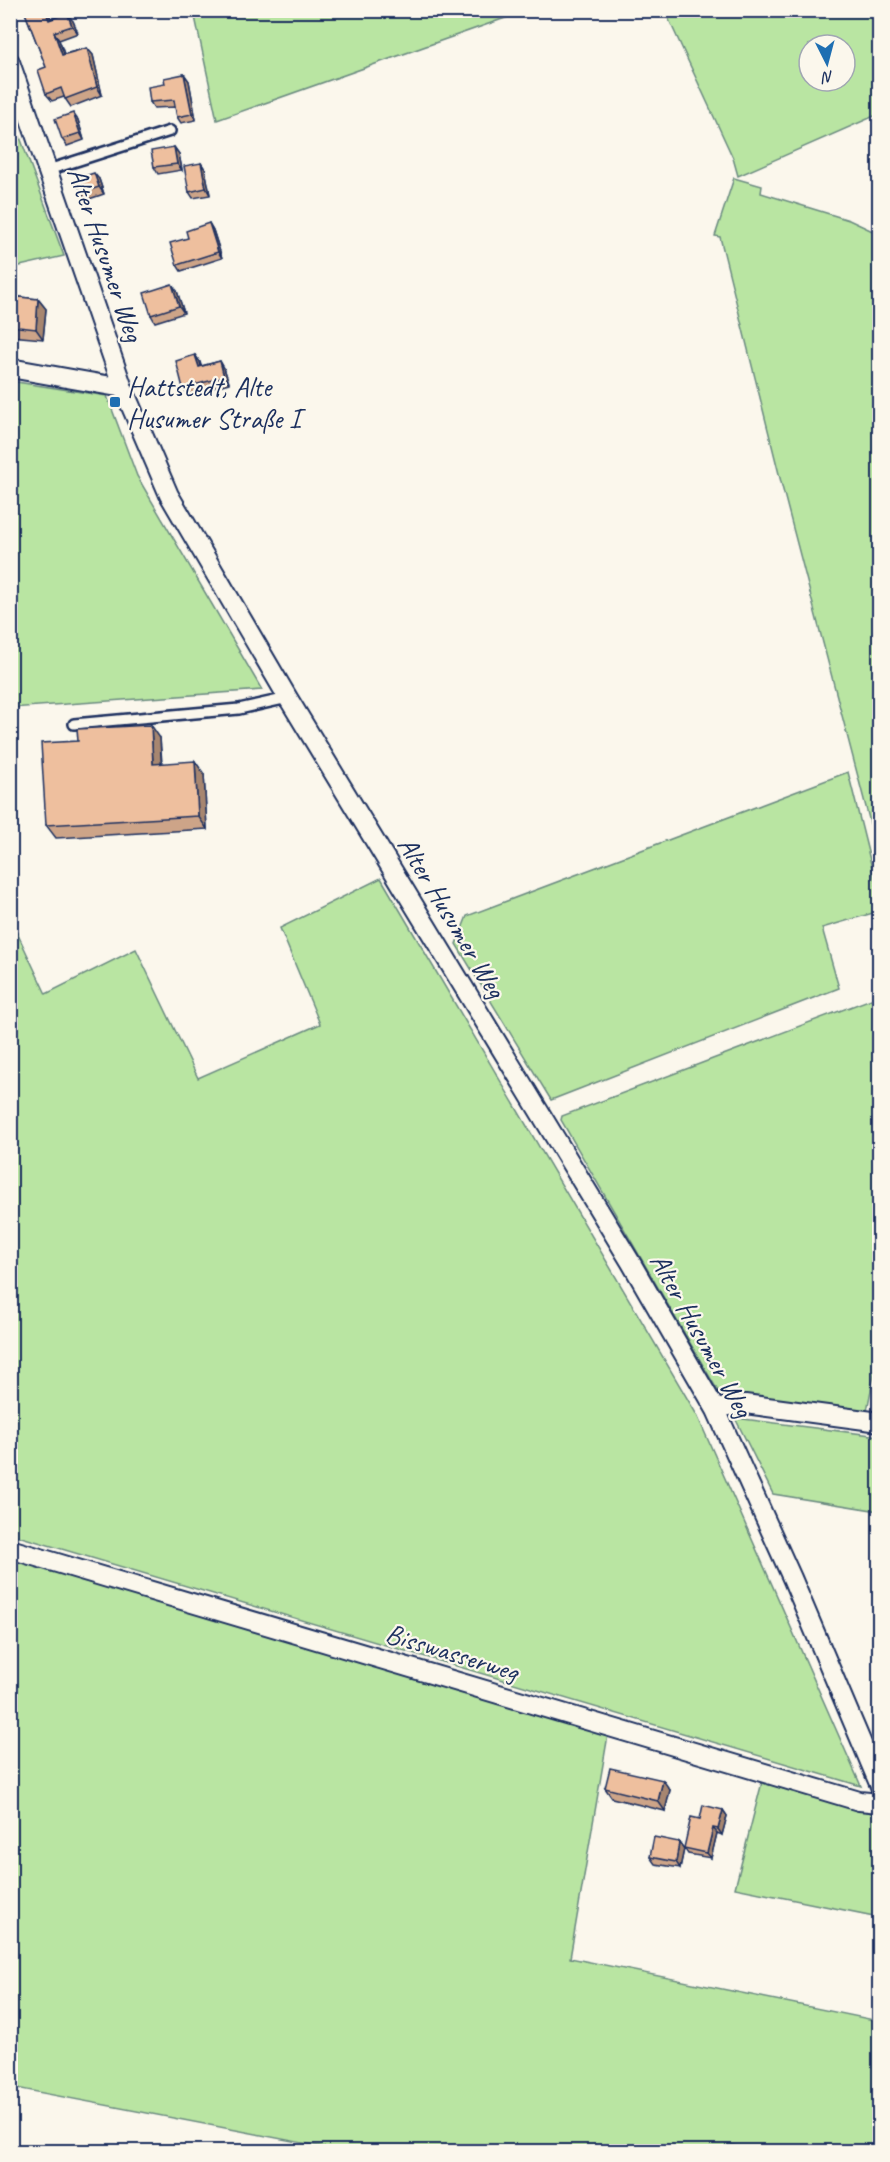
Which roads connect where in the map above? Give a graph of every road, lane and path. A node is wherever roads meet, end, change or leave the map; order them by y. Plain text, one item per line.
1 (10, 62) edge
2 (170, 131) dead end
3 (48, 170) junction
4 (10, 368) edge
5 (123, 388) junction
6 (288, 698) junction
7 (74, 724) dead end
8 (716, 1410) junction
9 (879, 1422) edge
10 (10, 1549) edge
11 (879, 1786) edge
12 (879, 1803) edge

1 - 3 street, Alter Husumer Weg
2 - 3 lane
3 - 5 street, Alter Husumer Weg
4 - 5 street
5 - 6 street, Alter Husumer Weg
6 - 7 lane
6 - 8 street, Alter Husumer Weg
8 - 9 street
8 - 11 street, Alter Husumer Weg
10 - 12 street, Bisswasserweg

